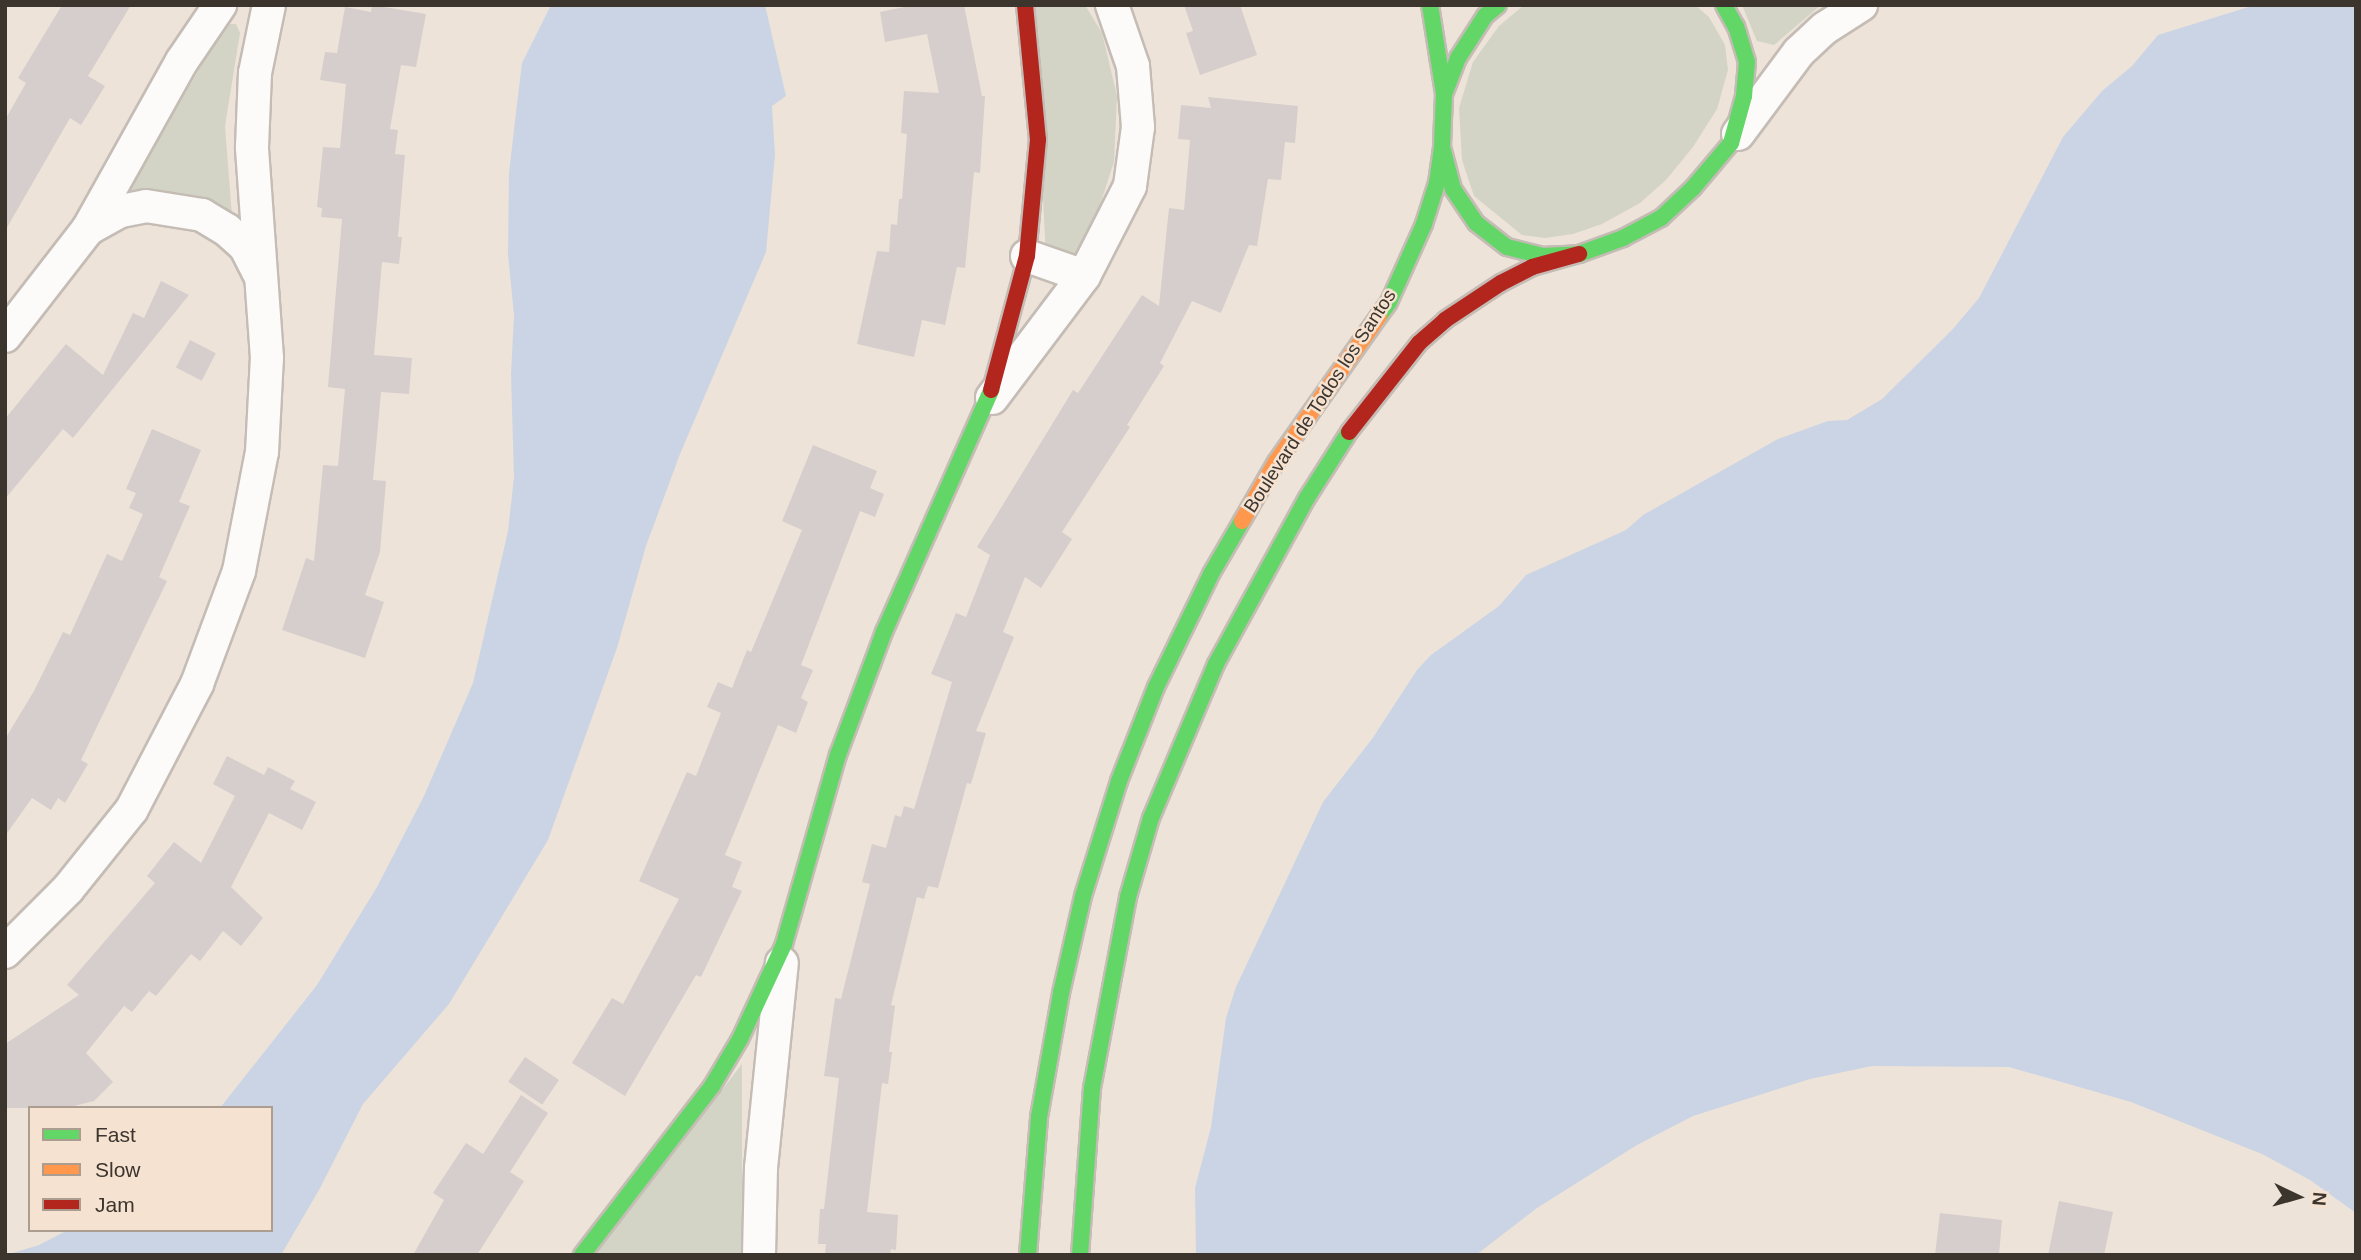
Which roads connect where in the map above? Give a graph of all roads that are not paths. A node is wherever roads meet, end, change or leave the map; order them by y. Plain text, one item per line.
1 (220, 5) edge
2 (269, 5) edge
3 (1025, 5) edge
4 (1112, 5) edge
5 (1430, 5) edge
6 (1498, 5) edge
7 (1724, 5) edge
8 (1861, 5) edge
9 (1444, 94) junction
10 (1731, 143) junction
11 (1442, 147) junction
12 (88, 229) junction
13 (1578, 254) junction
14 (1027, 256) junction
15 (1084, 276) junction
16 (263, 280) junction
17 (5, 335) edge
18 (987, 404) junction
19 (784, 944) junction
20 (5, 952) edge
21 (582, 1255) edge
22 (759, 1255) edge
23 (1028, 1255) edge
24 (1080, 1255) edge

1 - 12 street
2 - 16 street
3 - 14 street
4 - 15 street
5 - 9 street
6 - 9 street
7 - 10 street
8 - 10 street
9 - 11 street
10 - 13 street
11 - 13 street
11 - 23 street, Boulevard de Todos los Santos
12 - 16 street
12 - 17 street
13 - 24 street
14 - 15 street
14 - 18 street
15 - 18 street
16 - 20 street
18 - 19 street
19 - 21 street
19 - 22 street

